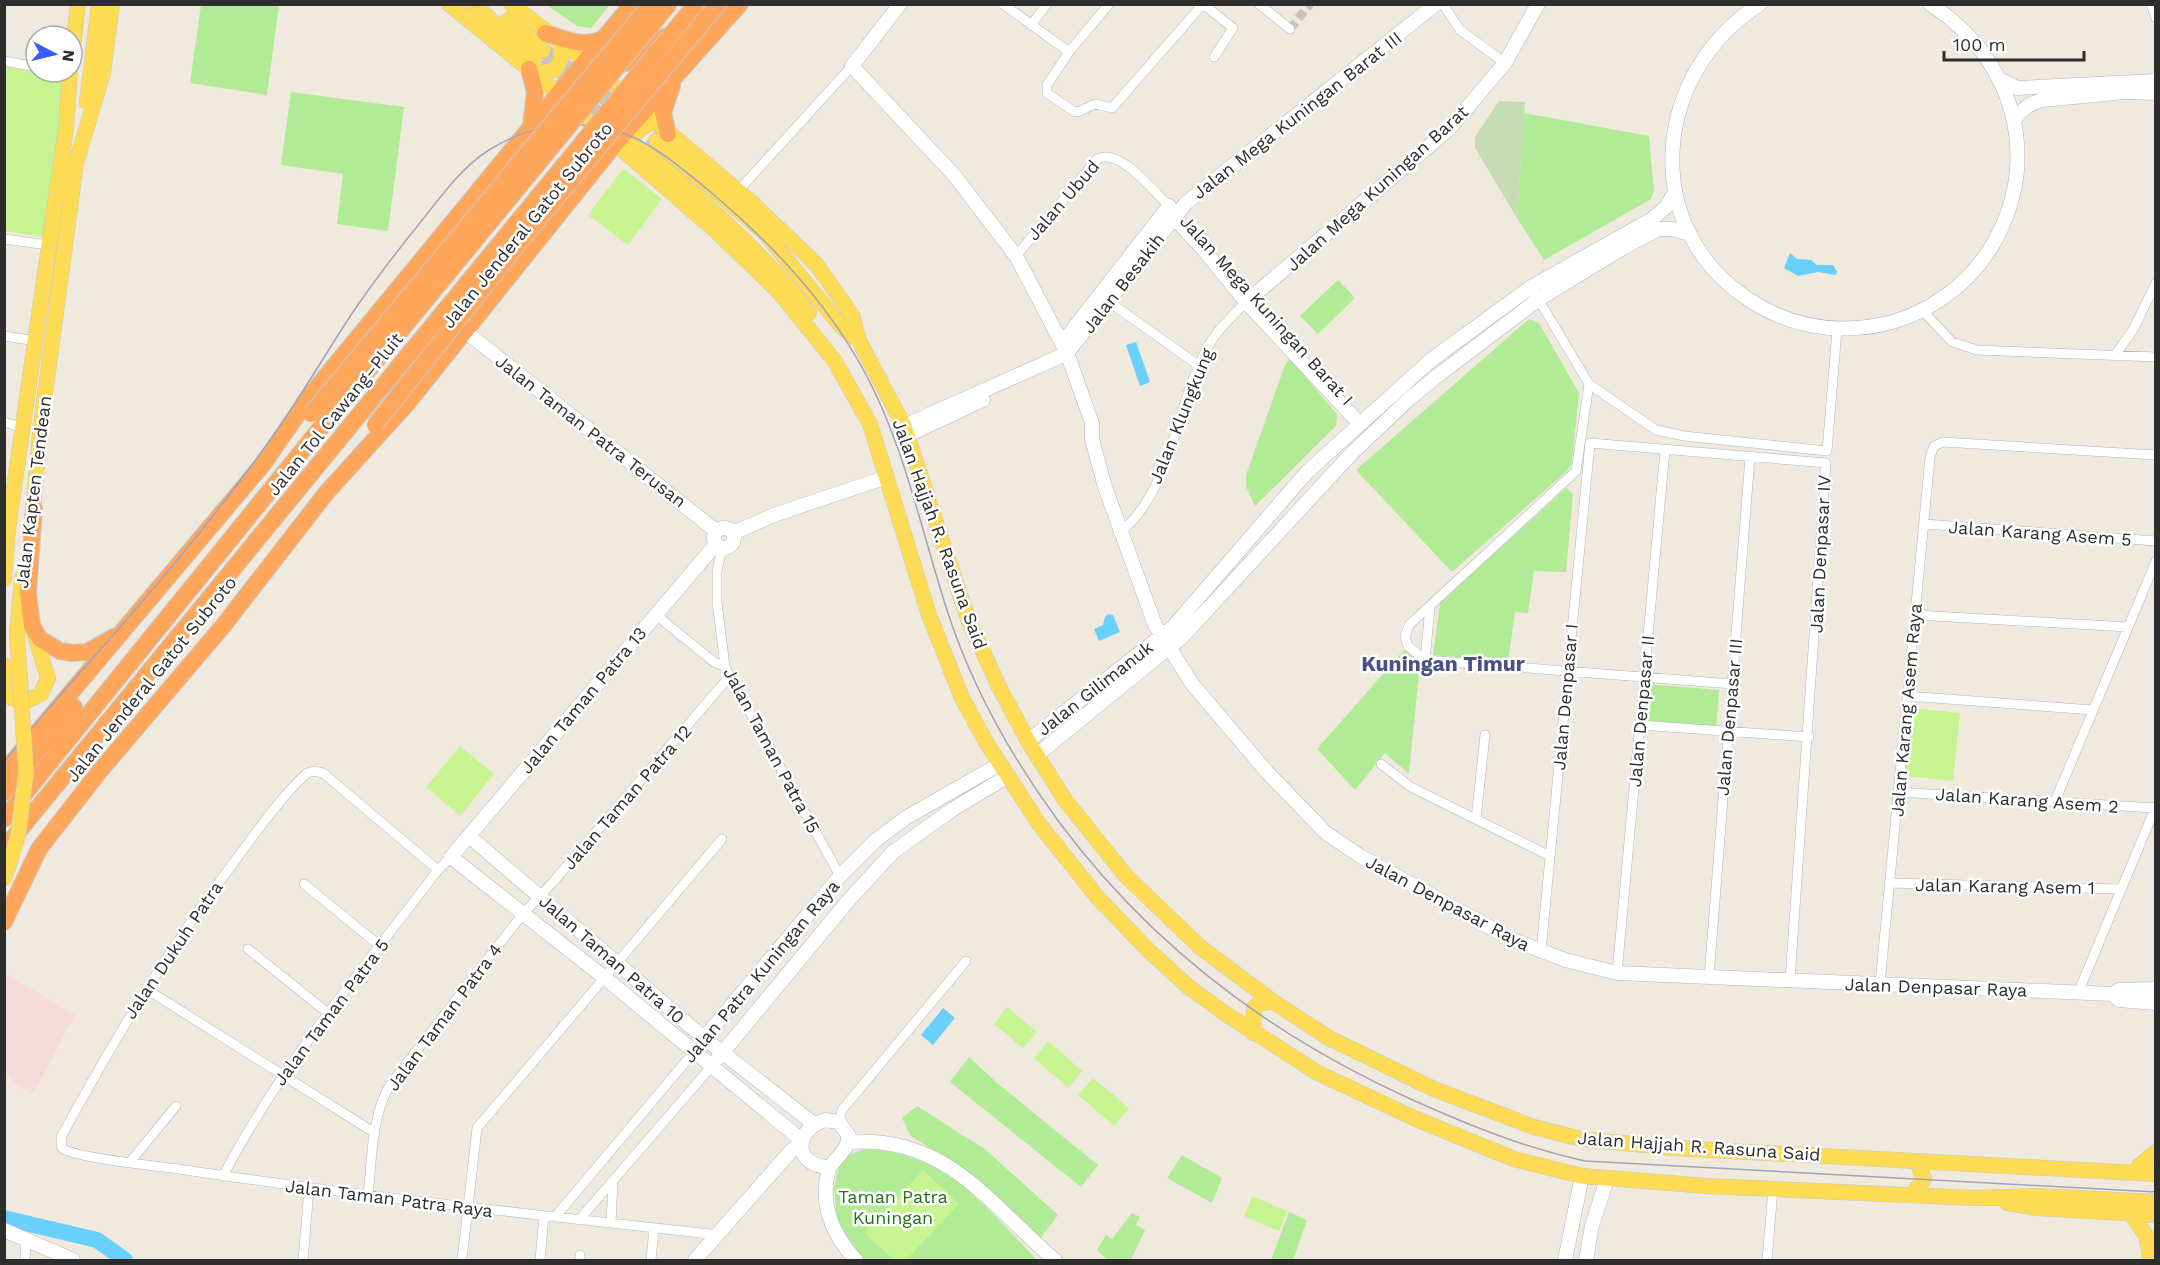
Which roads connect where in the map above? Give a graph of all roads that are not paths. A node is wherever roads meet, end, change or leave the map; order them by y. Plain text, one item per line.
1 (78, 4) edge
2 (90, 4) edge
3 (99, 4) edge
4 (112, 4) edge
5 (448, 4) edge
6 (464, 4) edge
7 (474, 4) edge
8 (490, 4) edge
9 (511, 4) edge
10 (632, 4) edge
11 (651, 4) edge
12 (669, 4) edge
13 (674, 4) edge
14 (696, 4) edge
15 (718, 4) edge
16 (900, 4) edge
17 (1003, 4) edge
18 (1047, 4) edge
19 (1109, 4) edge
20 (1203, 4) edge
21 (1259, 4) edge
22 (1436, 4) edge
23 (1443, 4) edge
24 (1538, 4) edge
25 (1760, 4) edge
26 (1930, 4) edge
27 (2151, 4) edge
28 (738, 8) edge
29 (2156, 18) edge
30 (723, 23) junction
31 (76, 24) edge
32 (1030, 25) junction
33 (1290, 29) dead end
34 (545, 33) junction
35 (603, 39) junction
36 (562, 45) junction
37 (522, 49) junction
38 (1069, 52) junction
39 (1214, 57) dead end
40 (4, 61) edge
41 (585, 61) junction
42 (1505, 63) junction
43 (535, 64) junction
44 (24, 65) edge
45 (852, 66) junction
46 (675, 77) junction
47 (2001, 80) junction
48 (2156, 81) edge
49 (609, 82) junction
50 (68, 84) edge
51 (557, 93) junction
52 (2156, 93) edge
53 (2014, 120) junction
54 (531, 125) junction
55 (656, 127) junction
56 (66, 128) junction
57 (82, 140) junction
58 (621, 149) junction
59 (643, 151) tunnel mouth
60 (738, 191) junction
61 (1675, 192) junction
62 (1177, 210) junction
63 (447, 228) junction
64 (1690, 234) junction
65 (4, 239) edge
66 (1004, 243) junction
67 (48, 245) junction
68 (1016, 256) junction
69 (504, 283) junction
70 (2156, 283) edge
71 (1532, 287) junction
72 (1104, 298) junction
73 (1249, 299) junction
74 (1539, 299) junction
75 (1923, 311) junction
76 (1837, 330) junction
77 (465, 331) junction
78 (4, 336) edge
79 (36, 341) junction
80 (859, 341) junction
81 (1064, 354) junction
82 (2115, 355) junction
83 (2156, 357) edge
84 (834, 360) junction
85 (1198, 365) junction
86 (1589, 384) junction
87 (1362, 420) junction
88 (4, 422) edge
89 (315, 422) junction
90 (24, 428) junction
91 (906, 430) junction
92 (1590, 443) joint
93 (1665, 450) junction
94 (2156, 455) edge
95 (1750, 457) junction
96 (264, 463) junction
97 (345, 470) junction
98 (887, 477) junction
99 (34, 508) junction
100 (1924, 524) junction
101 (1119, 533) junction
102 (718, 541) junction
103 (2156, 541) edge
104 (2156, 561) edge
105 (4, 579) edge
106 (1430, 607) junction
107 (656, 615) junction
108 (1915, 615) junction
109 (32, 626) junction
110 (2128, 627) junction
111 (120, 637) junction
112 (1165, 642) junction
113 (1425, 660) junction
114 (4, 665) edge
115 (725, 667) junction
116 (1568, 671) junction
117 (729, 677) junction
118 (1645, 677) junction
119 (1732, 684) junction
120 (1907, 696) junction
121 (2093, 710) junction
122 (1047, 725) junction
123 (1640, 725) junction
124 (1728, 732) junction
125 (1485, 735) dead end
126 (1809, 737) junction
127 (1056, 739) junction
128 (1028, 741) junction
129 (1037, 755) junction
130 (1381, 764) dead end
131 (1004, 770) junction
132 (4, 772) edge
133 (4, 792) edge
134 (1898, 792) junction
135 (2055, 801) junction
136 (2155, 807) edge
137 (4, 819) edge
138 (1476, 819) junction
139 (469, 836) junction
140 (722, 839) dead end
141 (4, 849) edge
142 (39, 849) junction
143 (1550, 856) junction
144 (451, 857) junction
145 (438, 870) junction
146 (4, 876) edge
147 (840, 876) junction
148 (1890, 883) junction
149 (304, 884) dead end
150 (2121, 889) junction
151 (539, 897) junction
152 (522, 915) junction
153 (4, 922) edge
154 (380, 946) junction
155 (248, 949) dead end
156 (1541, 951) junction
157 (966, 960) dead end
158 (617, 965) junction
159 (1617, 973) junction
160 (1709, 977) junction
161 (605, 978) junction
162 (1790, 981) junction
163 (1880, 984) junction
164 (146, 989) junction
165 (2156, 989) edge
166 (2078, 993) junction
167 (2112, 994) junction
168 (1272, 1001) junction
169 (2156, 1003) edge
170 (329, 1014) junction
171 (1253, 1033) junction
172 (704, 1038) junction
173 (724, 1052) junction
174 (693, 1053) junction
175 (711, 1067) junction
176 (281, 1076) junction
177 (176, 1106) dead end
178 (839, 1122) junction
179 (814, 1124) junction
180 (375, 1133) junction
181 (800, 1142) junction
182 (848, 1142) junction
183 (62, 1148) joint
184 (2156, 1152) edge
185 (130, 1162) junction
186 (1917, 1162) junction
187 (2139, 1166) junction
188 (2156, 1166) edge
189 (830, 1167) junction
190 (2047, 1169) junction
191 (2156, 1174) edge
192 (223, 1176) junction
193 (1582, 1176) junction
194 (1607, 1179) junction
195 (613, 1181) junction
196 (309, 1189) junction
197 (1773, 1189) junction
198 (1912, 1195) junction
199 (368, 1196) junction
200 (1986, 1199) junction
201 (2156, 1202) edge
202 (468, 1208) junction
203 (2131, 1214) junction
204 (2156, 1215) edge
205 (544, 1216) junction
206 (555, 1218) junction
207 (579, 1220) junction
208 (611, 1223) junction
209 (654, 1228) junction
210 (4, 1230) edge
211 (719, 1234) junction
212 (26, 1239) junction
213 (2156, 1244) edge
214 (850, 1258) edge
215 (2150, 1259) edge
216 (25, 1260) edge
217 (73, 1260) edge
218 (303, 1260) edge
219 (462, 1260) edge
220 (540, 1260) edge
221 (651, 1260) edge
222 (695, 1260) edge
223 (1055, 1260) edge
224 (1565, 1260) edge
225 (1586, 1260) edge
226 (1767, 1260) edge

1 - 31 main road
2 - 56 main road, Jalan Kapten Tendean
3 - 57 main road, Jalan Kapten Tendean
4 - 57 main road, Jalan Kapten Tendean
5 - 43 main road
6 - 37 main road
7 - 37 main road
8 - 43 main road
9 - 34 main road
10 - 35 highway
11 - 89 highway, bridge
12 - 89 highway, Jalan Tol Cawang–Pluit, bridge
13 - 28 highway
14 - 141 highway, Jalan Tol Cawang–Pluit, bridge
15 - 97 highway, Jalan Jenderal Gatot Subroto, bridge
16 - 45 street
17 - 32 street
18 - 32 street
19 - 38 street
20 - 38 street
20 - 39 street
21 - 33 street
22 - 62 street, Jalan Mega Kuningan Barat III
23 - 42 street
24 - 42 street, Jalan Mega Kuningan Barat
25 - 61 street
26 - 47 street
27 - 29 street
28 - 30 highway, Jalan Jenderal Gatot Subroto
30 - 46 highway, Jalan Jenderal Gatot Subroto
30 - 49 highway
32 - 38 street
34 - 35 highway
34 - 36 main road
35 - 41 highway
36 - 41 main road
36 - 43 main road
37 - 43 main road
40 - 44 street
41 - 49 main road
41 - 51 highway
42 - 73 street, Jalan Mega Kuningan Barat
43 - 51 main road, Jalan Hajjah R. Rasuna Said
43 - 54 highway
45 - 60 street
45 - 66 street, Jalan Denpasar Raya
46 - 55 highway, Jalan Jenderal Gatot Subroto
46 - 55 highway
47 - 48 street
47 - 53 street
49 - 55 main road
50 - 56 main road, Jalan Kapten Tendean
51 - 54 highway
51 - 58 main road, Jalan Hajjah R. Rasuna Said
52 - 53 street
53 - 75 street
54 - 63 highway
55 - 58 highway, Jalan Jenderal Gatot Subroto
55 - 60 main road, Jalan Hajjah R. Rasuna Said
55 - 80 main road
56 - 67 main road, Jalan Kapten Tendean
57 - 99 main road, Jalan Kapten Tendean
58 - 69 highway, Jalan Jenderal Gatot Subroto
58 - 84 main road, Jalan Hajjah R. Rasuna Said
59 - 84 main road
60 - 80 main road, Jalan Hajjah R. Rasuna Said
61 - 64 street
61 - 71 street
62 - 68 street, Jalan Ubud
62 - 72 street, Jalan Besakih
62 - 73 street, Jalan Mega Kuningan Barat I
63 - 69 highway
63 - 96 highway
64 - 74 street
64 - 76 street
65 - 67 street
66 - 68 street, Jalan Denpasar Raya
66 - 81 street, Jalan Denpasar Raya
67 - 79 main road, Jalan Kapten Tendean
68 - 81 street, Jalan Denpasar Raya
69 - 77 highway, Jalan Jenderal Gatot Subroto
70 - 82 street
71 - 74 street
71 - 87 street
72 - 81 street, Jalan Besakih
72 - 85 street
73 - 85 street, Jalan Klungkung
73 - 87 street, Jalan Mega Kuningan Barat I
74 - 86 street
74 - 112 street
75 - 76 street
75 - 82 street
76 - 86 street
77 - 97 highway, Jalan Jenderal Gatot Subroto
77 - 102 street, Jalan Taman Patra Terusan
78 - 79 street
79 - 90 main road, Jalan Kapten Tendean
80 - 91 main road, Jalan Hajjah R. Rasuna Said
81 - 91 street, Jalan Besakih
81 - 101 street, Jalan Denpasar Raya
82 - 83 street
84 - 98 main road, Jalan Hajjah R. Rasuna Said
85 - 101 street, Jalan Klungkung
86 - 106 street
87 - 112 street
88 - 90 street
89 - 96 highway
89 - 137 highway, Jalan Tol Cawang–Pluit
90 - 105 main road, Jalan Kapten Tendean
91 - 128 main road, Jalan Hajjah R. Rasuna Said
92 - 93 street, Jalan Denpasar IV
92 - 116 street, Jalan Denpasar I
93 - 95 street, Jalan Denpasar IV
93 - 118 street, Jalan Denpasar II
94 - 100 street, Jalan Karang Asem Raya
95 - 119 street, Jalan Denpasar III
95 - 126 street, Jalan Denpasar IV
96 - 111 highway
97 - 142 highway, Jalan Jenderal Gatot Subroto
98 - 102 street
98 - 131 main road, Jalan Hajjah R. Rasuna Said
99 - 109 highway
99 - 146 main road, Jalan Kapten Tendean, bridge
100 - 103 street, Jalan Karang Asem 5
100 - 108 street, Jalan Karang Asem Raya
101 - 112 street, Jalan Denpasar Raya
102 - 107 street, Jalan Taman Patra 13
102 - 115 street, Jalan Taman Patra 15
104 - 110 street
106 - 113 street
106 - 113 street
107 - 115 street
107 - 139 street, Jalan Taman Patra 13
108 - 110 street
108 - 120 street, Jalan Karang Asem Raya
109 - 111 highway
109 - 114 main road
110 - 121 street
111 - 132 highway
111 - 133 highway
112 - 122 street, Jalan Gilimanuk
112 - 127 street, Jalan Gilimanuk
112 - 156 street, Jalan Denpasar Raya
113 - 116 street
115 - 117 street, Jalan Taman Patra 15
116 - 118 street
116 - 143 street, Jalan Denpasar I
117 - 147 street, Jalan Taman Patra 15
117 - 151 street, Jalan Taman Patra 12
118 - 119 street
118 - 123 street, Jalan Denpasar II
119 - 124 street, Jalan Denpasar III
120 - 121 street
120 - 134 street, Jalan Karang Asem Raya
121 - 135 street
122 - 127 street
122 - 128 street, Jalan Gilimanuk
123 - 124 street
123 - 159 street, Jalan Denpasar II
124 - 126 street
124 - 160 street, Jalan Denpasar III
125 - 138 street
126 - 162 street, Jalan Denpasar IV
127 - 129 street, Jalan Gilimanuk
128 - 129 main road, Jalan Hajjah R. Rasuna Said
129 - 168 main road, Jalan Hajjah R. Rasuna Said
130 - 138 street
131 - 147 street, Jalan Patra Kuningan Raya
131 - 171 main road, Jalan Hajjah R. Rasuna Said
131 - 173 street, Jalan Patra Kuningan Raya
134 - 135 street, Jalan Karang Asem 2
134 - 148 street, Jalan Karang Asem Raya
135 - 136 street, Jalan Karang Asem 2
136 - 150 street
138 - 143 street
139 - 144 street, Jalan Taman Patra 13
139 - 151 street, Jalan Taman Patra 10
140 - 158 street
142 - 146 highway
142 - 153 highway, Jalan Jenderal Gatot Subroto
143 - 156 street, Jalan Denpasar I
144 - 145 street, Jalan Taman Patra 5
144 - 152 street, Jalan Taman Patra 10
145 - 154 street, Jalan Taman Patra 5
145 - 164 street, Jalan Dukuh Patra
147 - 172 street, Jalan Patra Kuningan Raya
148 - 150 street, Jalan Karang Asem 1
148 - 163 street, Jalan Karang Asem Raya
149 - 154 street
150 - 166 street
151 - 152 street, Jalan Taman Patra 12
151 - 158 street, Jalan Taman Patra 10
152 - 161 street, Jalan Taman Patra 10
152 - 180 street, Jalan Taman Patra 4
154 - 170 street, Jalan Taman Patra 5
155 - 170 street
156 - 159 street, Jalan Denpasar Raya
157 - 178 street
158 - 161 street
158 - 172 street, Jalan Taman Patra 10
159 - 160 street, Jalan Denpasar Raya
160 - 162 street, Jalan Denpasar Raya
161 - 174 street, Jalan Taman Patra 10
161 - 202 street
162 - 163 street, Jalan Denpasar Raya
163 - 166 street, Jalan Denpasar Raya
164 - 176 street
164 - 183 street, Jalan Dukuh Patra
165 - 167 street, Jalan Denpasar Raya
166 - 167 street, Jalan Denpasar Raya
167 - 169 street, Jalan Denpasar Raya
168 - 171 main road
168 - 186 main road, Jalan Hajjah R. Rasuna Said
170 - 176 street, Jalan Taman Patra 5
171 - 193 main road, Jalan Hajjah R. Rasuna Said
172 - 173 street, Jalan Taman Patra 10
172 - 174 street, Jalan Patra Kuningan Raya
173 - 175 street, Jalan Patra Kuningan Raya
173 - 179 street, Jalan Taman Patra 10
174 - 175 street, Jalan Taman Patra 10
174 - 206 street, Jalan Patra Kuningan Raya
175 - 181 street, Jalan Taman Patra 10
175 - 195 street, Jalan Patra Kuningan Raya
176 - 180 street
176 - 192 street, Jalan Taman Patra 5
177 - 185 street
178 - 179 street
178 - 182 street
179 - 181 street
180 - 199 street, Jalan Taman Patra 4
181 - 189 street
181 - 211 street
182 - 189 street
182 - 223 street
183 - 185 street, Jalan Taman Patra Raya
184 - 187 main road
185 - 192 street, Jalan Taman Patra Raya
186 - 190 main road, Jalan Hajjah R. Rasuna Said
186 - 198 main road
187 - 188 main road, Jalan Hajjah R. Rasuna Said
187 - 190 main road, Jalan Hajjah R. Rasuna Said
189 - 214 street
190 - 191 main road, Jalan Hajjah R. Rasuna Said
192 - 196 street, Jalan Taman Patra Raya
193 - 194 main road, Jalan Hajjah R. Rasuna Said
193 - 224 street
194 - 197 main road, Jalan Hajjah R. Rasuna Said
194 - 225 street
195 - 207 street, Jalan Patra Kuningan Raya
195 - 208 street
196 - 199 street, Jalan Taman Patra Raya
196 - 218 street
197 - 198 main road, Jalan Hajjah R. Rasuna Said
197 - 226 street
198 - 200 main road, Jalan Hajjah R. Rasuna Said
199 - 202 street, Jalan Taman Patra Raya
200 - 201 main road, Jalan Hajjah R. Rasuna Said
200 - 203 main road, Jalan Hajjah R. Rasuna Said
202 - 205 street, Jalan Taman Patra Raya
202 - 219 street
203 - 204 main road, Jalan Hajjah R. Rasuna Said
203 - 215 main road
205 - 206 street, Jalan Taman Patra Raya
205 - 220 street
206 - 207 street, Jalan Taman Patra Raya
207 - 208 street, Jalan Taman Patra Raya
208 - 209 street, Jalan Taman Patra Raya
209 - 211 street, Jalan Taman Patra Raya
209 - 221 street
210 - 212 street
211 - 222 street
212 - 216 street
212 - 217 street
213 - 215 main road

